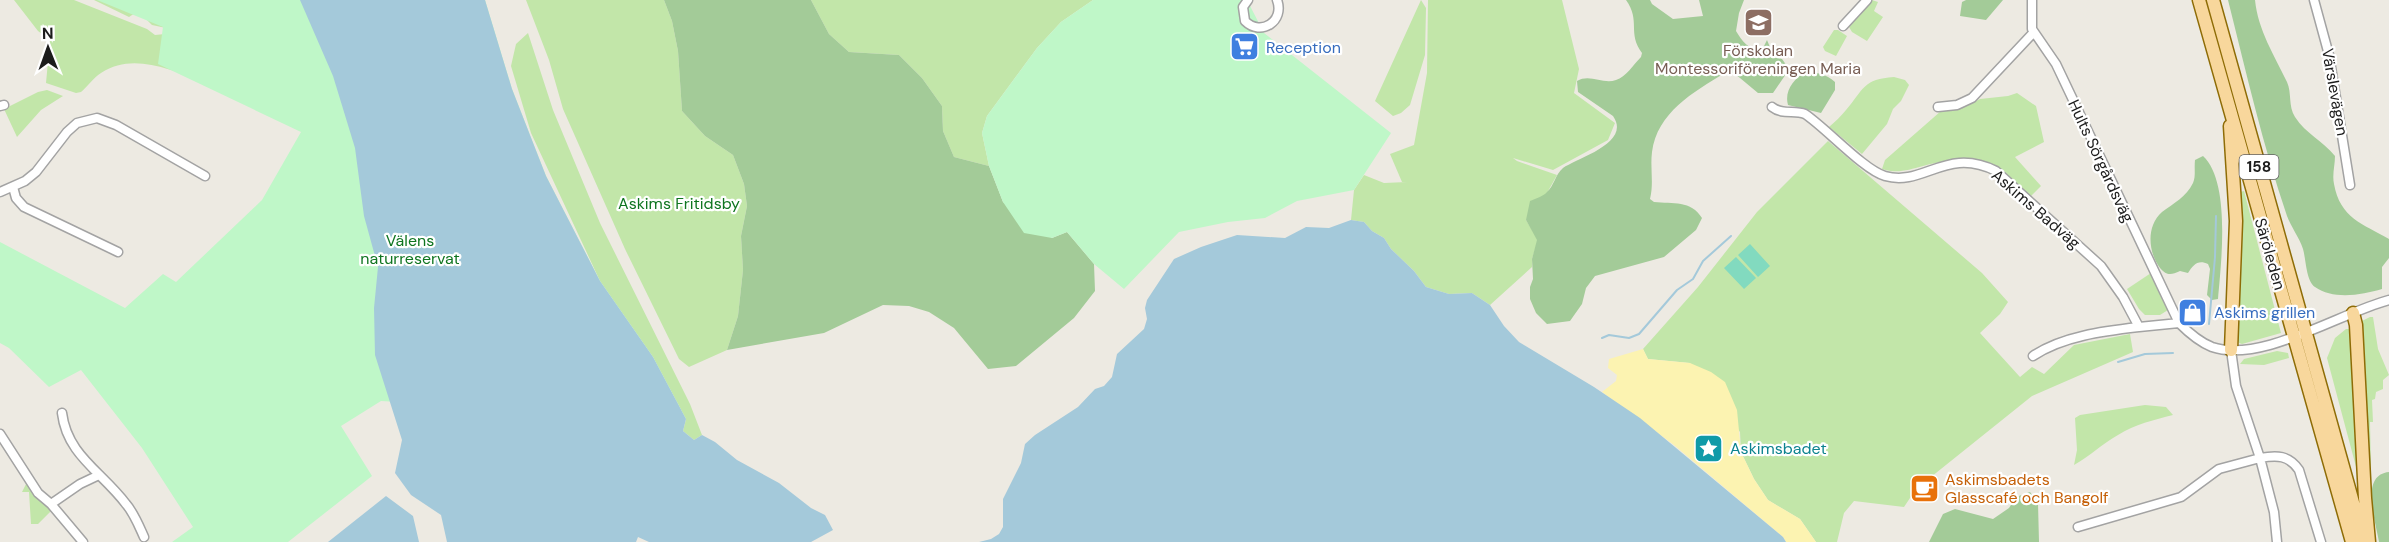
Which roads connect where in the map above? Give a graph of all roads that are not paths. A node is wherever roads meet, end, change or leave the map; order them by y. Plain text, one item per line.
1 (1248, 0) edge
2 (1277, 0) edge
3 (1867, 0) edge
4 (2032, 0) edge
5 (2199, 0) edge
6 (2213, 0) edge
7 (2314, 0) edge
8 (1843, 26) dead end
9 (2034, 32) junction
10 (1772, 107) dead end
11 (1938, 107) dead end
12 (2231, 113) junction
13 (205, 176) dead end
14 (2350, 185) dead end
15 (13, 187) junction
16 (0, 192) edge
17 (118, 252) dead end
18 (2389, 300) edge
19 (2353, 313) junction
20 (2179, 323) junction
21 (2139, 327) junction
22 (2299, 335) junction
23 (2231, 350) junction
24 (2033, 356) dead end
25 (62, 412) dead end
26 (0, 434) edge
27 (2260, 458) junction
28 (99, 475) junction
29 (51, 504) junction
30 (2078, 527) dead end
31 (144, 537) dead end
32 (82, 542) edge
33 (2277, 542) edge
34 (2321, 542) edge
35 (2352, 542) edge
36 (2364, 542) edge
37 (2369, 542) edge

1 - 2 street
3 - 8 street
4 - 9 street
5 - 12 main road, Säröleden / 158
6 - 22 main road, Säröleden / 158
7 - 14 street, Värslevägen
9 - 11 street
9 - 20 street, Hults Sörgårdsväg
10 - 21 street, Askims Badväg
12 - 22 main road, Säröleden / 158
12 - 23 main road, 158
13 - 15 street
15 - 16 street
15 - 17 street
18 - 19 street
19 - 22 street
19 - 37 main road
20 - 21 street
20 - 23 street
21 - 24 street
22 - 23 street
22 - 35 main road, Säröleden / 158
22 - 36 main road, Säröleden / 158
23 - 27 street
25 - 28 street
26 - 29 street
27 - 30 street
27 - 33 street
27 - 34 street
28 - 29 street
28 - 31 street
29 - 32 street

